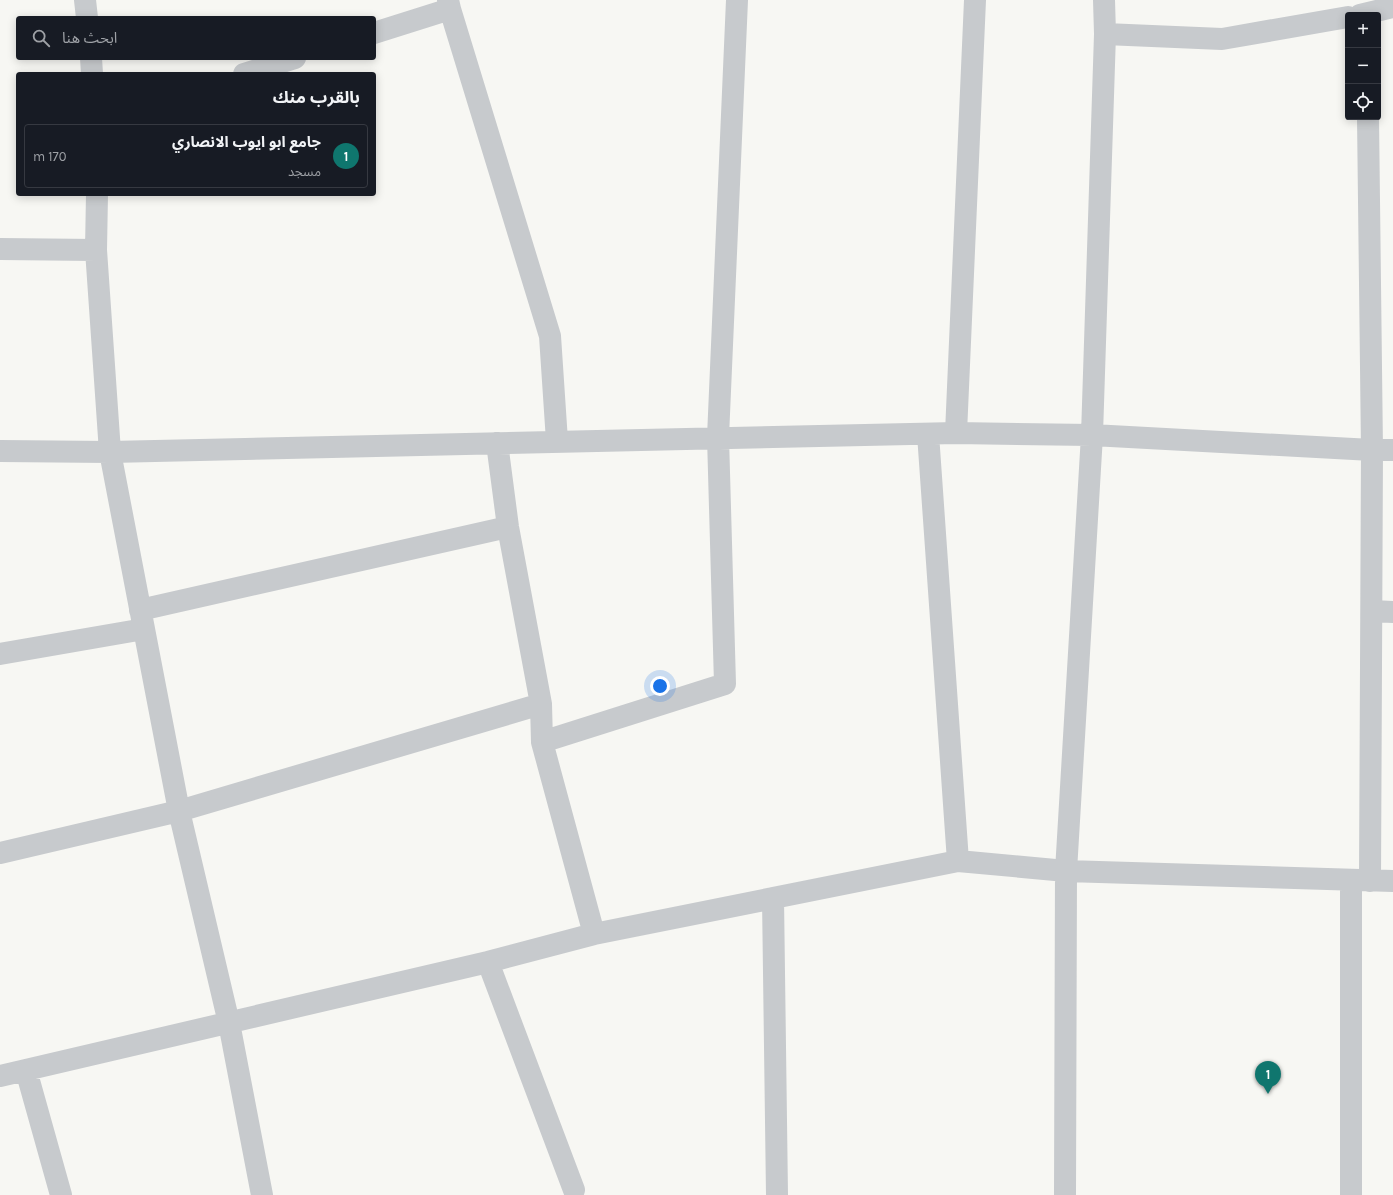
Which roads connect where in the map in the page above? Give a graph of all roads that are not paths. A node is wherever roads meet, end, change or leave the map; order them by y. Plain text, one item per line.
1 (85, 0) edge
2 (738, 0) edge
3 (975, 0) edge
4 (1104, 0) edge
5 (449, 5) edge
6 (1393, 7) edge
7 (1372, 12) edge
8 (87, 16) edge
9 (1345, 18) edge
10 (376, 32) edge
11 (1105, 34) junction
12 (91, 60) edge
13 (289, 60) edge
14 (92, 72) edge
15 (250, 72) edge
16 (1368, 120) edge
17 (96, 196) edge
18 (0, 249) edge
19 (96, 250) junction
20 (956, 433) junction
21 (928, 434) junction
22 (1092, 435) junction
23 (718, 437) junction
24 (557, 441) junction
25 (497, 443) junction
26 (1382, 450) edge
27 (0, 451) edge
28 (110, 452) junction
29 (508, 527) junction
30 (1372, 611) junction
31 (1393, 612) edge
32 (142, 619) junction
33 (0, 654) edge
34 (541, 704) junction
35 (542, 742) junction
36 (179, 811) junction
37 (0, 853) edge
38 (958, 861) junction
39 (1066, 871) junction
40 (1361, 881) junction
41 (1393, 881) edge
42 (772, 898) junction
43 (594, 934) junction
44 (488, 962) junction
45 (229, 1023) junction
46 (26, 1070) junction
47 (0, 1076) edge
48 (574, 1190) dead end
49 (61, 1195) edge
50 (262, 1195) edge
51 (777, 1195) edge
52 (1065, 1195) edge
53 (1351, 1195) edge

1 - 8 street
2 - 23 street
3 - 20 street
4 - 11 street
5 - 10 street
5 - 24 street
6 - 7 street
9 - 11 street
11 - 22 street
12 - 14 street
13 - 15 street
16 - 26 street
17 - 19 street
18 - 19 street
19 - 28 street
20 - 21 street
20 - 22 street
21 - 23 street
21 - 38 street
22 - 26 street
22 - 39 street
23 - 24 street
23 - 35 street
24 - 25 street
25 - 28 street
25 - 29 street
26 - 30 street
27 - 28 street
28 - 32 street
29 - 32 street
29 - 34 street
30 - 31 street
30 - 40 street
32 - 33 street
32 - 36 street
34 - 35 street
34 - 36 street
35 - 43 street
36 - 37 street
36 - 45 street
38 - 39 street
38 - 42 street
39 - 40 street
39 - 52 street
40 - 41 street
40 - 53 street
42 - 43 street
42 - 51 street
43 - 44 street
44 - 45 street
44 - 48 street
45 - 46 street
45 - 50 street
46 - 47 street
46 - 49 street

